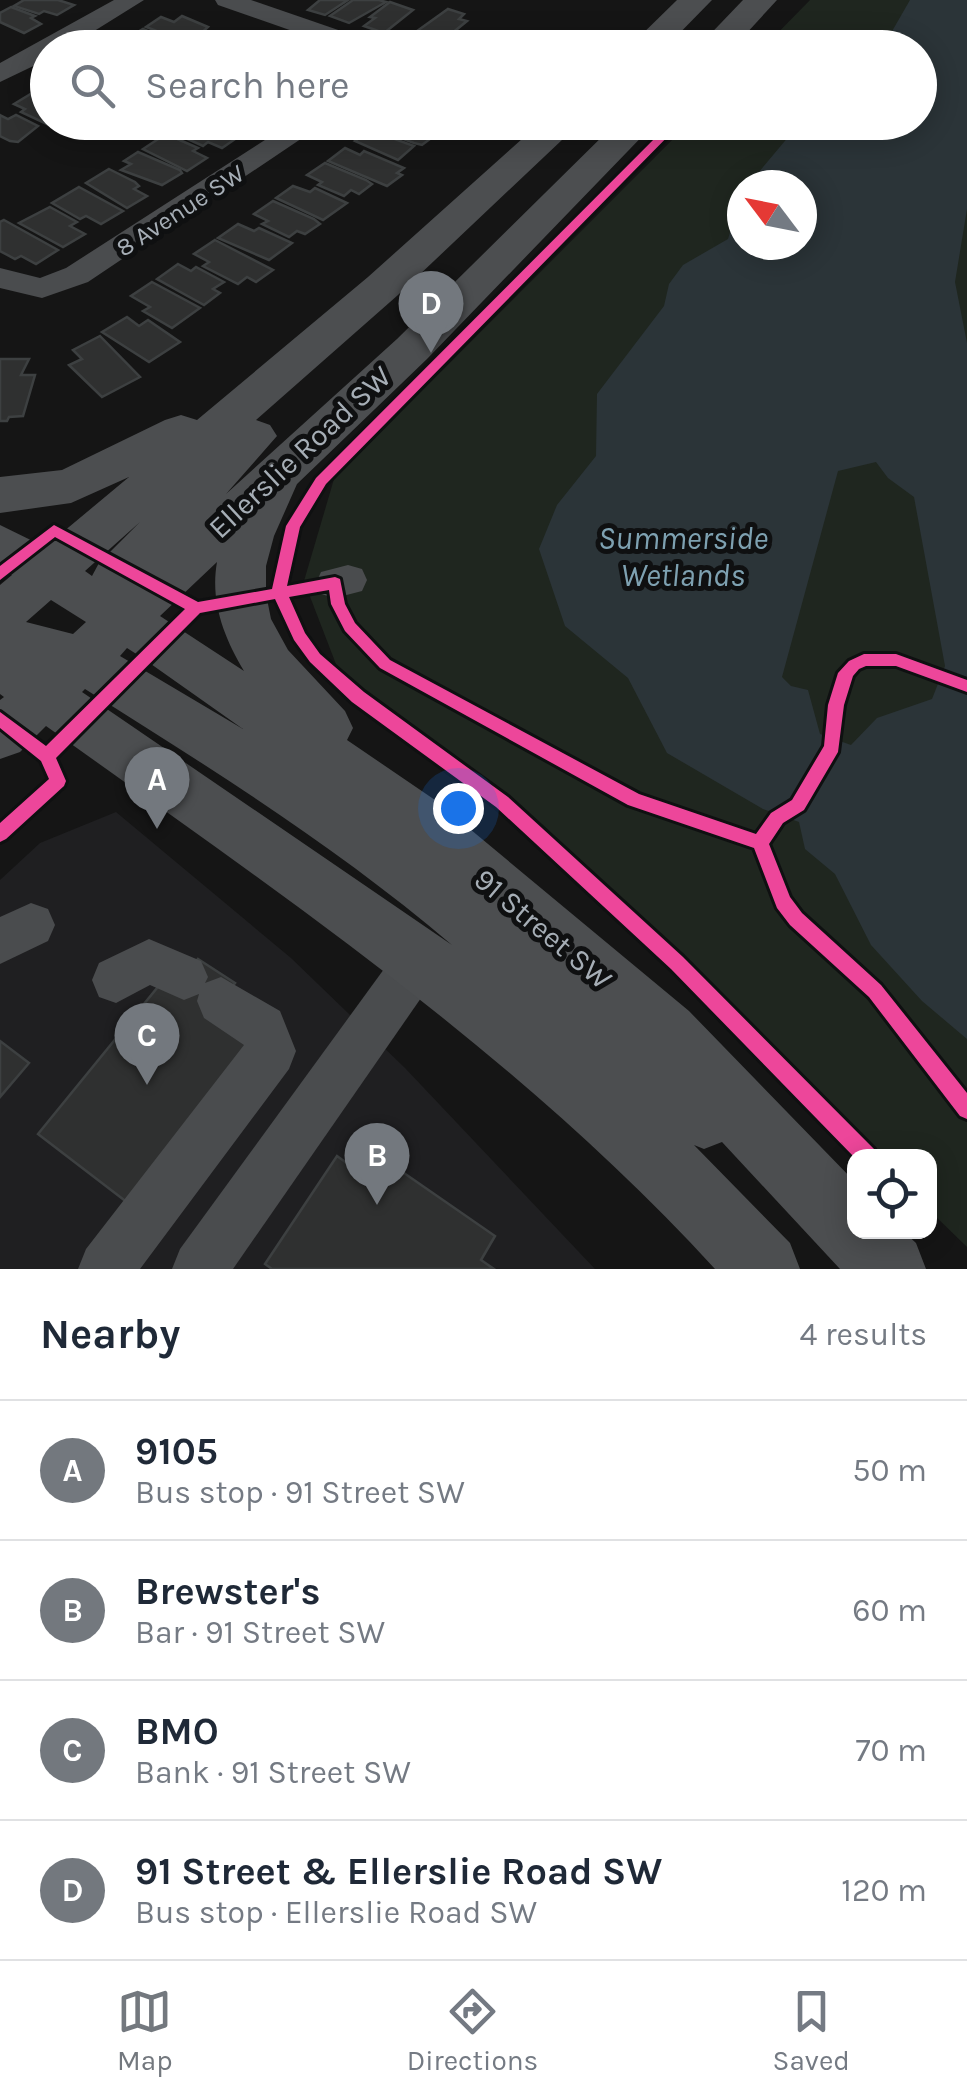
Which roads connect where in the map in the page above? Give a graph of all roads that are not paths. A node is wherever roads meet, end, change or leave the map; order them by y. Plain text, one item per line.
1 (132, 0) edge
2 (228, 0) edge
3 (696, 0) edge
4 (761, 0) edge
5 (80, 30) edge
6 (315, 30) edge
7 (664, 30) edge
8 (732, 30) edge
9 (30, 58) edge
10 (0, 74) edge
11 (286, 140) edge
12 (543, 140) edge
13 (620, 140) edge
14 (523, 158) junction
15 (0, 278) edge
16 (288, 463) junction
17 (0, 495) edge
18 (0, 544) edge
19 (13, 604) edge
20 (61, 656) edge
21 (414, 818) junction
22 (420, 960) junction
23 (116, 980) dead end
24 (106, 1269) edge
25 (200, 1269) edge
26 (764, 1269) edge
27 (890, 1269) edge

1 - 5 street
2 - 6 street
3 - 7 main road
4 - 8 main road
9 - 10 street
11 - 15 street, 8 Avenue SW
12 - 14 main road
13 - 16 main road, Ellerslie Road SW
14 - 17 main road
14 - 19 main road
14 - 20 main road
16 - 20 main road, Ellerslie Road SW
16 - 21 main road
18 - 19 main road, 91 Street SW
19 - 20 main road, 91 Street SW
19 - 20 main road
20 - 21 main road, 91 Street SW
20 - 22 main road, 91 Street SW
20 - 27 main road
21 - 27 main road, 91 Street SW
22 - 25 street
22 - 26 main road, 91 Street SW
23 - 24 street

